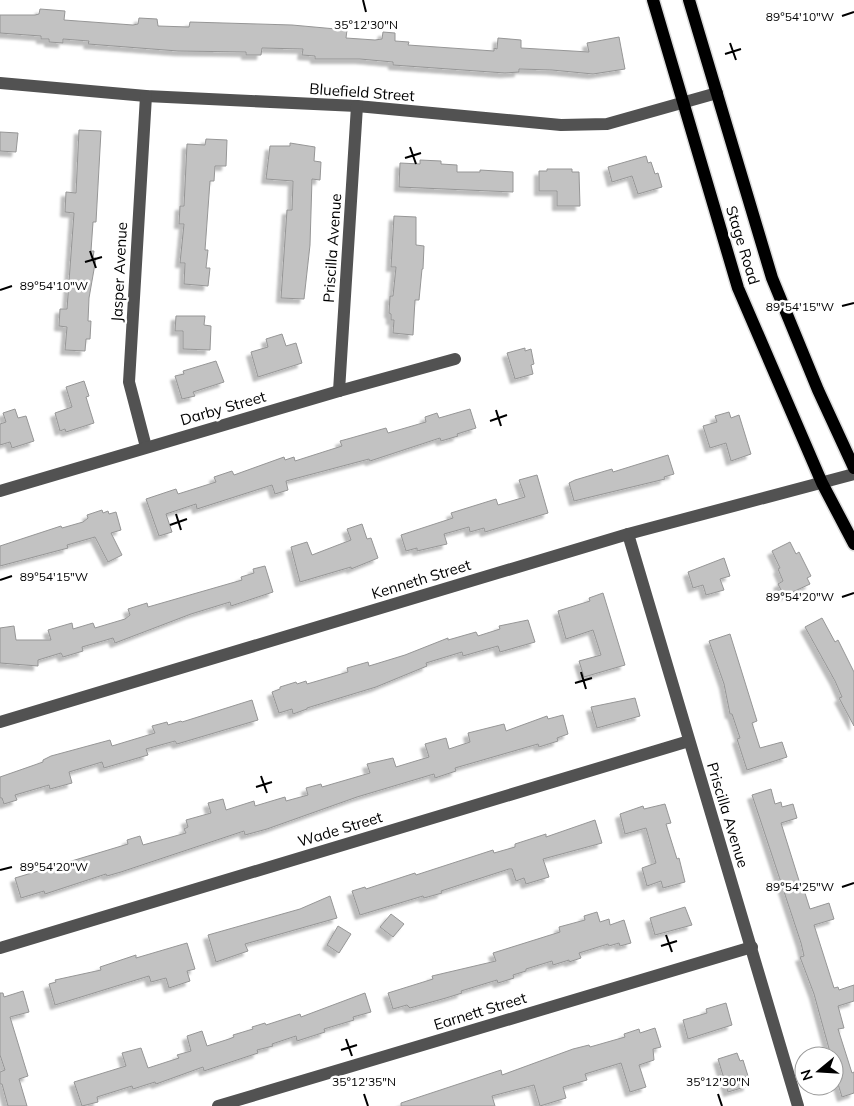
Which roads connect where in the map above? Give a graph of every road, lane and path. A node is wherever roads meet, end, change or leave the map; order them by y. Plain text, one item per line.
1 (653, 0) edge
2 (690, 0) edge
3 (0, 83) edge
4 (717, 93) junction
5 (146, 96) junction
6 (683, 104) junction
7 (357, 106) junction
8 (455, 359) dead end
9 (339, 391) junction
10 (146, 447) junction
11 (854, 468) edge
12 (854, 474) edge
13 (822, 483) junction
14 (0, 491) edge
15 (628, 534) junction
16 (854, 544) edge
17 (0, 722) edge
18 (689, 741) junction
19 (0, 948) edge
20 (752, 948) junction
21 (218, 1106) edge
22 (798, 1106) edge

1 - 6 main road, Stage Road
2 - 4 main road, Stage Road
3 - 5 street, Bluefield Street
4 - 6 street, Bluefield Street
4 - 11 main road, Stage Road
5 - 7 street, Bluefield Street
5 - 10 street, Jasper Avenue
6 - 7 street, Bluefield Street
6 - 13 main road, Stage Road
7 - 9 street, Priscilla Avenue
8 - 9 street, Darby Street
9 - 10 street, Darby Street
10 - 14 street, Darby Street
12 - 13 street, Kenneth Street
13 - 15 street, Kenneth Street
13 - 16 main road, Stage Road
15 - 17 street, Kenneth Street
15 - 18 street, Priscilla Avenue
18 - 19 street, Wade Street
18 - 20 street, Priscilla Avenue
20 - 21 street, Earnett Street
20 - 22 street, Priscilla Avenue

